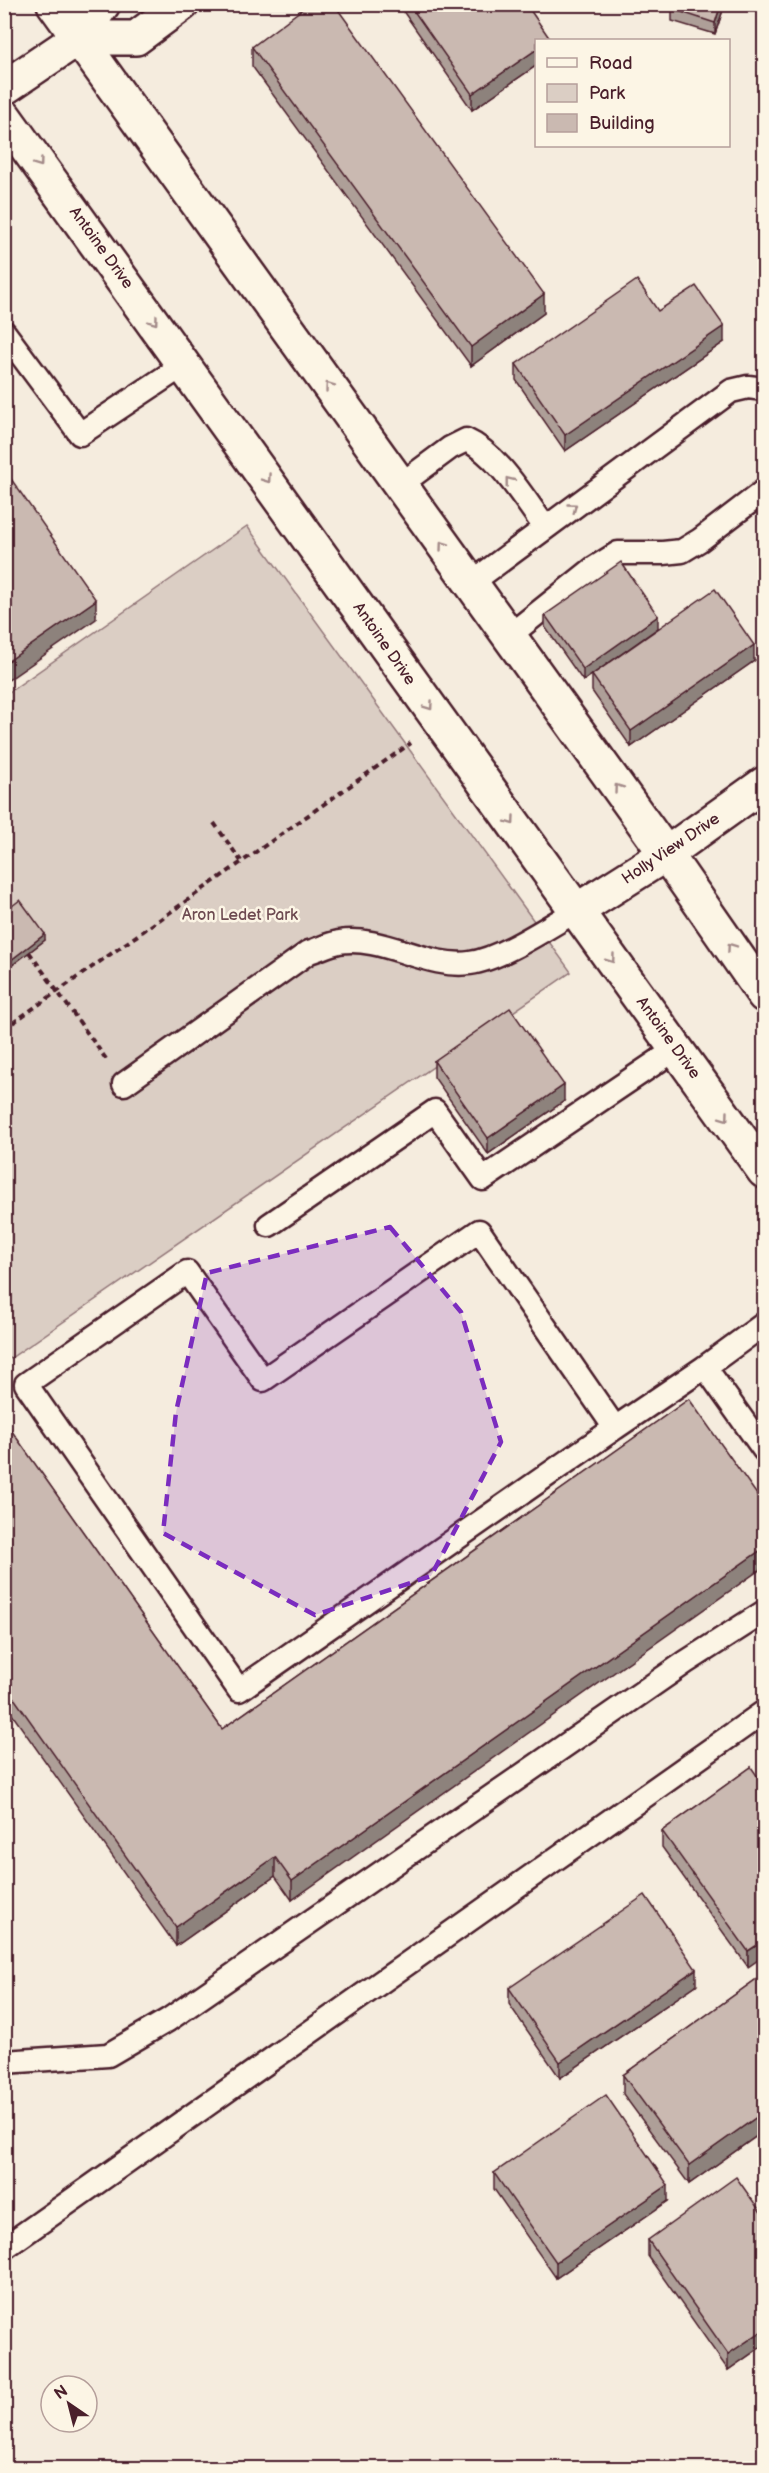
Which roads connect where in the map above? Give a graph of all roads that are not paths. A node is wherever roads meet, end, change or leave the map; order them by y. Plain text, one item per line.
1 (54, 4) edge
2 (103, 4) edge
3 (182, 4) edge
4 (78, 38) junction
5 (4, 88) edge
6 (4, 116) edge
7 (4, 332) edge
8 (185, 364) junction
9 (765, 389) edge
10 (400, 485) junction
11 (765, 491) edge
12 (545, 527) junction
13 (471, 583) junction
14 (509, 636) junction
15 (765, 784) edge
16 (666, 854) junction
17 (576, 912) junction
18 (765, 995) edge
19 (676, 1049) junction
20 (124, 1084) road end
21 (765, 1171) edge
22 (269, 1225) dead end
23 (765, 1324) edge
24 (705, 1367) junction
25 (615, 1428) junction
26 (765, 1450) edge
27 (765, 1612) edge
28 (765, 1712) edge
29 (4, 2062) edge
30 (4, 2248) edge

1 - 4 main road
2 - 4 main road
3 - 4 main road
4 - 5 main road
10 -> 4 main road
6 -> 8 main road, Antoine Drive
7 - 8 lane
8 -> 17 main road, Antoine Drive
12 -> 9 lane
12 -> 10 lane
13 -> 10 main road
11 - 14 lane
12 - 13 lane
13 - 14 main road
16 -> 14 main road
15 - 16 main road, Holly View Drive
16 - 17 main road, Holly View Drive
18 -> 16 main road
17 -> 19 main road, Antoine Drive
17 - 20 lane
19 -> 21 main road, Antoine Drive
19 - 22 lane
23 - 24 lane
24 - 25 lane
24 - 26 lane
25 - 25 lane
27 - 29 lane
28 - 30 lane

